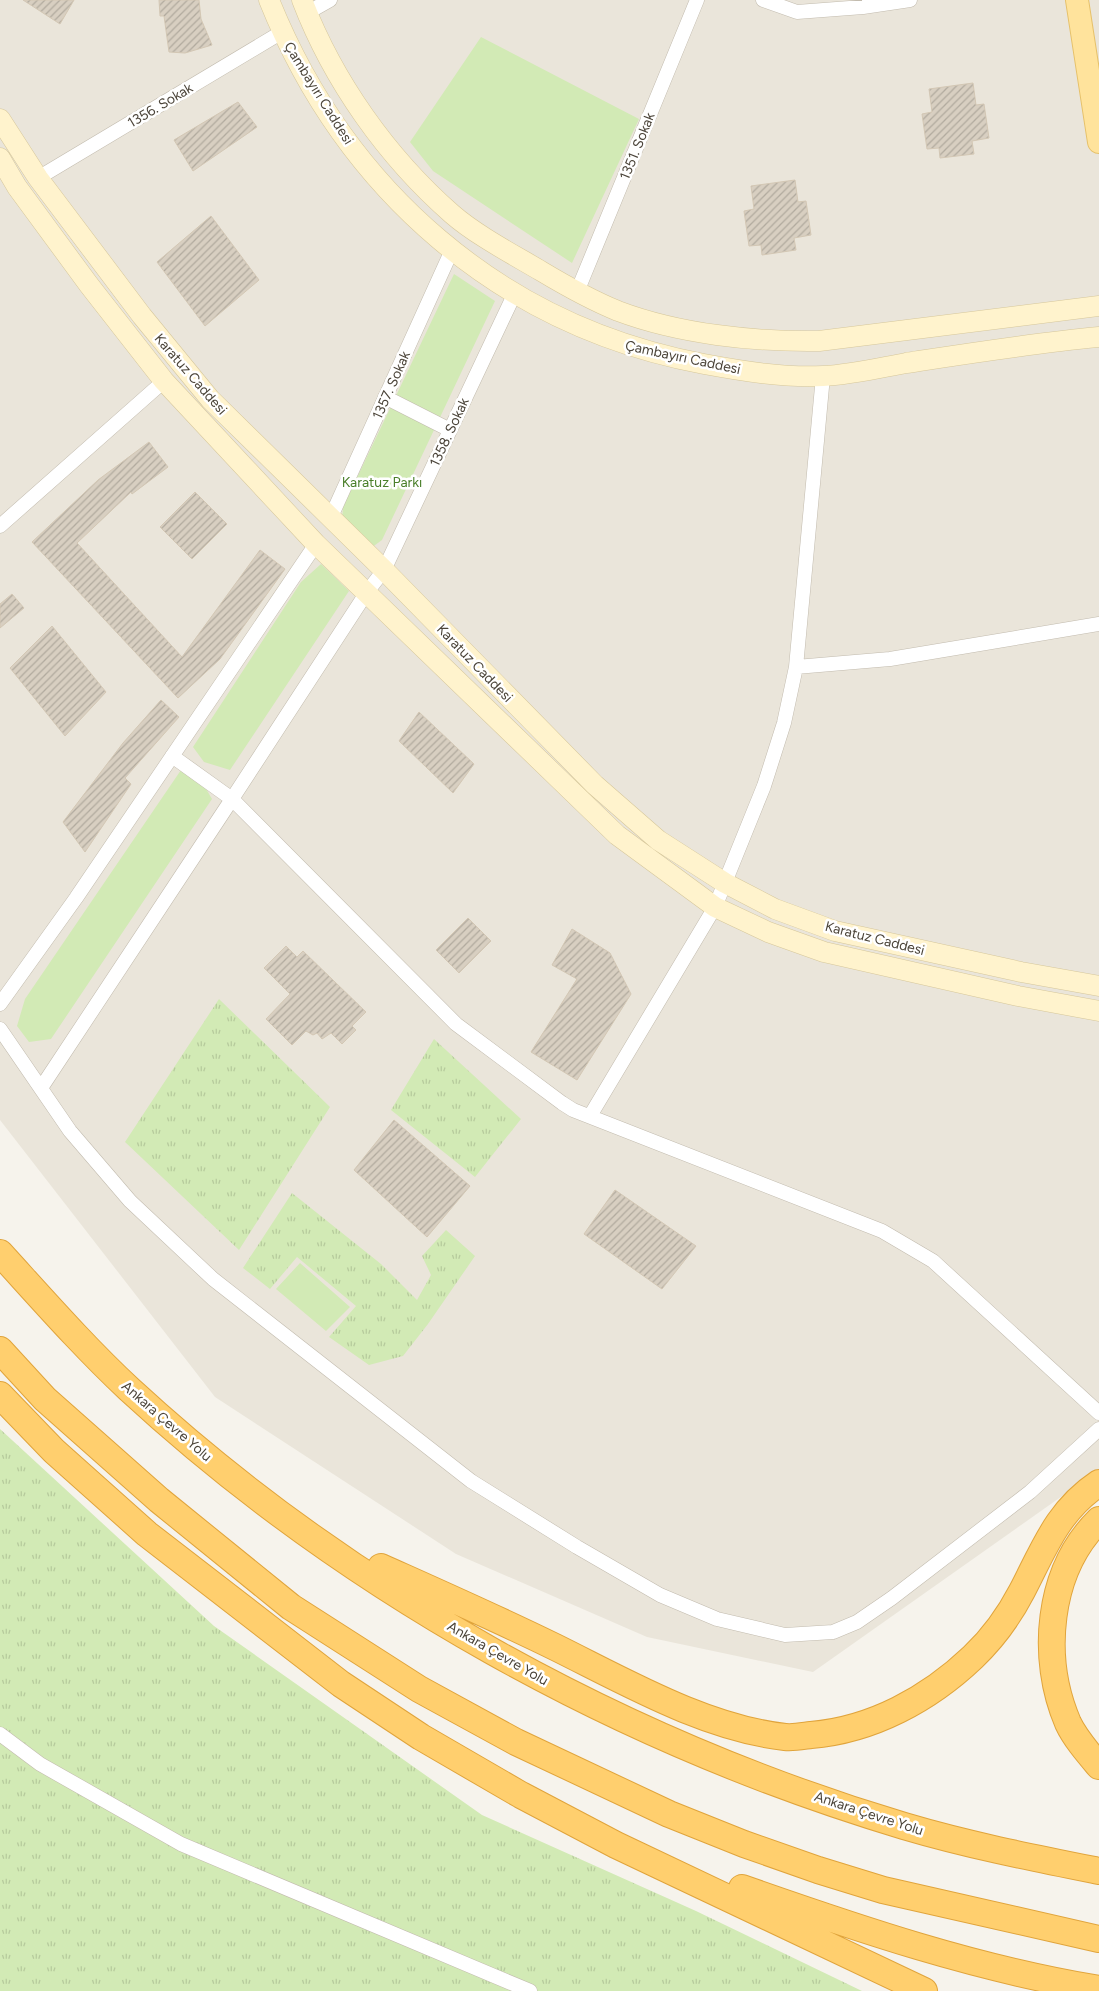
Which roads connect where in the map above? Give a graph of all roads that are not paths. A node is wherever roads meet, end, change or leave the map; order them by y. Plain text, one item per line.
1 (269, 0) edge
2 (330, 0) edge
3 (696, 0) edge
4 (763, 0) edge
5 (910, 0) edge
6 (1078, 0) edge
7 (304, 7) edge
8 (282, 32) junction
9 (0, 119) edge
10 (1099, 142) edge
11 (0, 158) edge
12 (38, 178) junction
13 (452, 250) junction
14 (577, 292) junction
15 (514, 295) junction
16 (1099, 306) edge
17 (1099, 337) edge
18 (823, 376) junction
19 (164, 381) junction
20 (385, 397) junction
21 (450, 430) junction
22 (330, 519) junction
23 (0, 526) edge
24 (316, 544) junction
25 (384, 570) junction
26 (366, 592) junction
27 (1099, 624) edge
28 (796, 667) junction
29 (172, 756) junction
30 (232, 798) junction
31 (725, 884) junction
32 (715, 907) junction
33 (1099, 986) edge
34 (0, 1004) edge
35 (1099, 1011) edge
36 (0, 1029) edge
37 (41, 1088) junction
38 (590, 1116) junction
39 (0, 1253) edge
40 (0, 1350) edge
41 (0, 1395) edge
42 (1099, 1413) edge
43 (1099, 1429) edge
44 (1099, 1483) edge
45 (1099, 1520) edge
46 (303, 1531) junction
47 (0, 1734) edge
48 (1099, 1766) edge
49 (616, 1845) junction
50 (1099, 1872) edge
51 (1099, 1940) edge
52 (1099, 1989) edge
53 (530, 1991) edge
54 (924, 1991) edge

1 - 8 street, Çambayırı Caddesi
2 - 7 street
3 - 14 street, 1351. Sokak
4 - 5 street
6 - 10 main road
7 - 14 street, Çambayırı Caddesi
8 - 12 street, 1356. Sokak
8 - 13 street, Çambayırı Caddesi
9 - 12 street, Karatuz Caddesi
11 - 19 street, Karatuz Caddesi
12 - 22 street, Karatuz Caddesi
13 - 15 street, Çambayırı Caddesi
13 - 20 street, 1357. Sokak
14 - 16 street, Çambayırı Caddesi
15 - 18 street, Çambayırı Caddesi
15 - 21 street, 1358. Sokak
17 - 18 street, Çambayırı Caddesi
18 - 28 street
19 - 23 street
19 - 24 street, Karatuz Caddesi
20 - 21 street
20 - 22 street, 1357. Sokak
21 - 25 street, 1358. Sokak
22 - 25 street, Karatuz Caddesi
24 - 26 street, Karatuz Caddesi
24 - 29 street
25 - 26 street, 1358. Sokak
25 - 31 street, Karatuz Caddesi
26 - 30 street, 1358. Sokak
26 - 32 street, Karatuz Caddesi
27 - 28 street
28 - 31 street
29 - 30 street
29 - 34 street
30 - 37 street, 1358. Sokak
30 - 38 street
31 - 32 street
31 - 33 street, Karatuz Caddesi
32 - 35 street, Karatuz Caddesi
32 - 38 street
36 - 37 street
37 - 43 street
38 - 42 street
39 - 46 highway, Ankara Çevre Yolu
40 - 51 highway
41 - 49 highway
44 - 46 highway
45 - 48 highway
46 - 50 highway, Ankara Çevre Yolu
47 - 53 street
49 - 52 highway
49 - 54 highway

